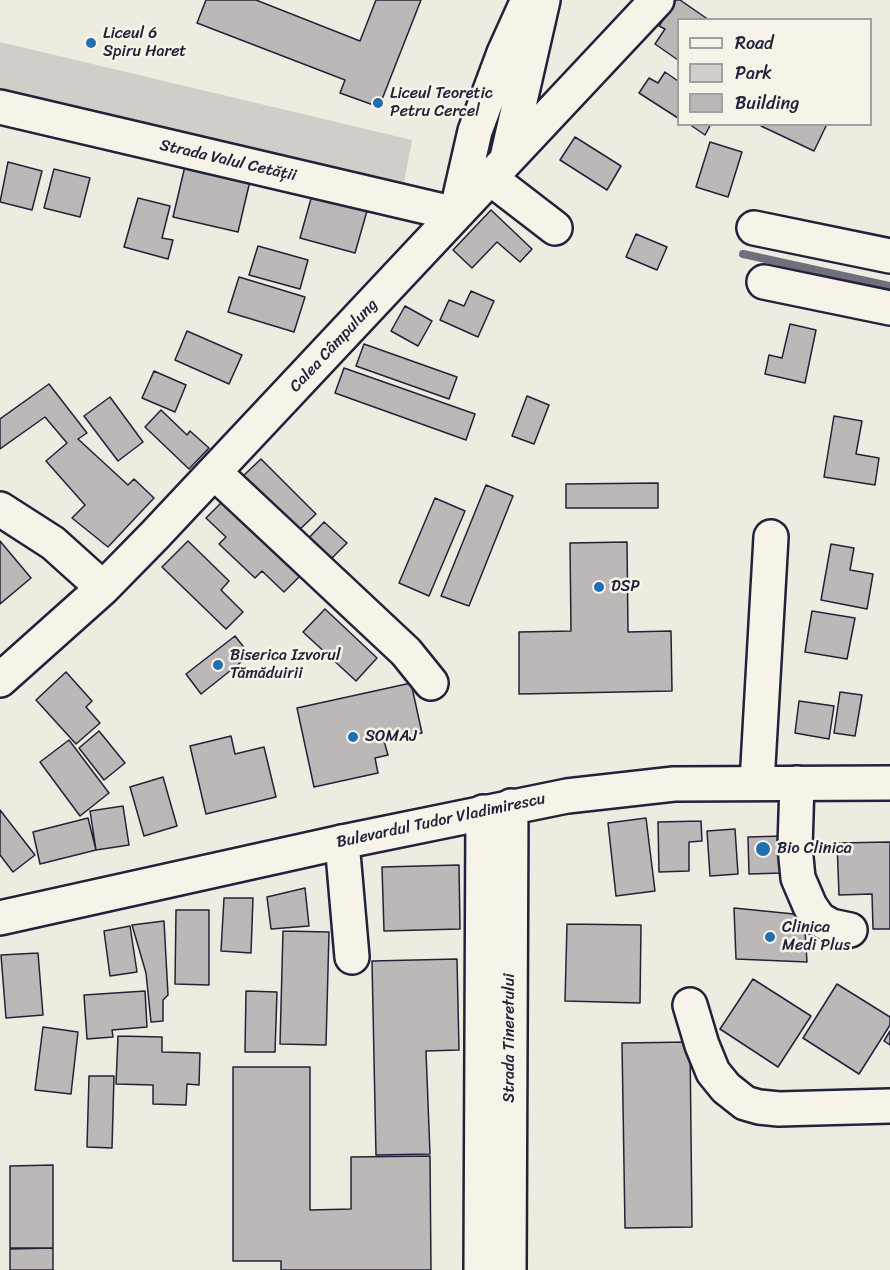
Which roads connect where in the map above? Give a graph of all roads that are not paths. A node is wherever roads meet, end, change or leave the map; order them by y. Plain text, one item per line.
1 (528, 0) edge
2 (543, 0) edge
3 (657, 0) edge
4 (0, 107) edge
5 (499, 169) junction
6 (456, 214) junction
7 (555, 228) dead end
8 (754, 228) dead end
9 (890, 256) edge
10 (764, 282) dead end
11 (890, 308) edge
12 (215, 473) junction
13 (0, 508) edge
14 (771, 537) dead end
15 (103, 588) junction
16 (0, 680) edge
17 (431, 683) dead end
18 (757, 783) junction
19 (797, 783) junction
20 (890, 783) edge
21 (497, 809) junction
22 (342, 842) junction
23 (0, 918) edge
24 (850, 930) dead end
25 (352, 957) dead end
26 (690, 1005) dead end
27 (890, 1106) edge
28 (481, 1270) edge
29 (509, 1270) edge

1 - 6 street
2 - 5 street
3 - 5 street, Calea Câmpulung
4 - 6 street, Strada Valul Cetății
5 - 6 street, Calea Câmpulung
5 - 7 street
6 - 12 street, Calea Câmpulung
8 - 9 street
10 - 11 street
12 - 15 street, Calea Câmpulung
12 - 17 street
13 - 15 street
14 - 18 street
15 - 16 street, Calea Câmpulung
18 - 19 street, Bulevardul Tudor Vladimirescu
18 - 21 street, Bulevardul Tudor Vladimirescu
19 - 20 street, Bulevardul Tudor Vladimirescu
19 - 24 street
21 - 22 street, Bulevardul Tudor Vladimirescu
21 - 28 street, Strada Tineretului
21 - 29 street, Strada Tineretului
22 - 23 street, Bulevardul Tudor Vladimirescu
22 - 25 street
26 - 27 street

